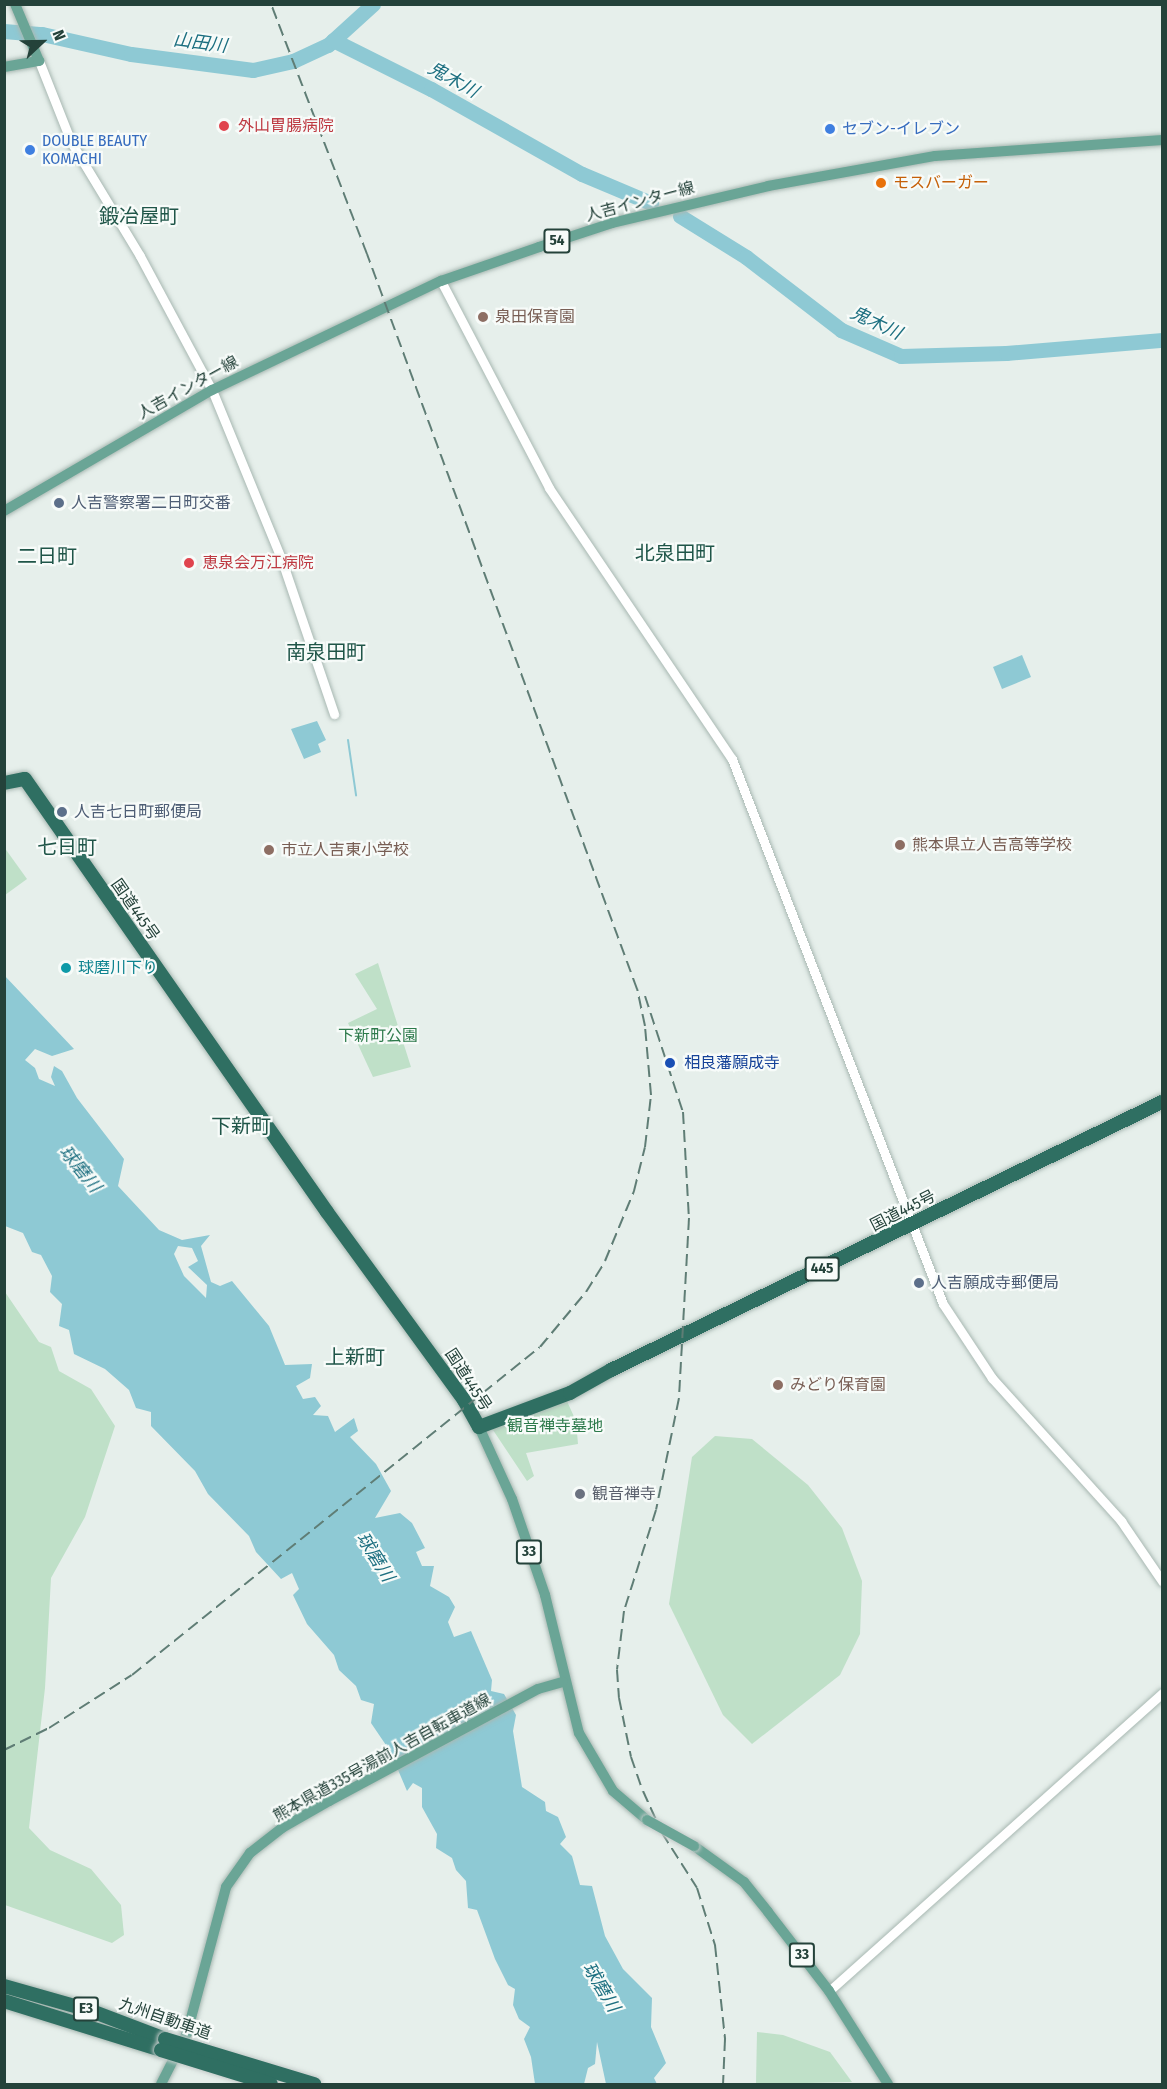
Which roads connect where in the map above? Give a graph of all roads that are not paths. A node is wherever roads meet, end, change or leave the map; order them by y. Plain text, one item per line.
1 (15, 4) edge
2 (37, 56) junction
3 (4, 67) edge
4 (1162, 140) edge
5 (441, 281) junction
6 (212, 390) junction
7 (4, 511) edge
8 (334, 714) dead end
9 (4, 783) edge
10 (1162, 1102) edge
11 (910, 1227) junction
12 (479, 1427) junction
13 (1162, 1581) edge
14 (563, 1682) junction
15 (1162, 1693) edge
16 (4, 1986) edge
17 (829, 1990) junction
18 (4, 2001) edge
19 (163, 2044) junction
20 (161, 2085) edge
21 (271, 2085) edge
22 (315, 2085) edge
23 (888, 2085) edge

1 - 2 main road
2 - 3 main road
2 - 6 street
4 - 5 main road, 人吉インター線 / 54
5 - 6 main road, 人吉インター線 / 54
5 - 11 street
6 - 7 main road, 人吉インター線 / 54
6 - 8 street
9 - 12 highway, 国道445号
10 - 11 highway, 国道445号 / 445
11 - 12 highway, 国道445号 / 445
11 - 13 street
12 - 14 main road, 33
14 - 17 main road, 33, bridge
14 - 20 main road, 熊本県道335号湯前人吉自転車道線
15 - 17 street
16 - 19 highway, 九州自動車道 / E3
17 - 23 main road, 33
18 - 19 highway, 九州自動車道 / E3
19 - 21 highway, 九州自動車道 / E3, bridge
19 - 22 highway, 九州自動車道 / E3, bridge

